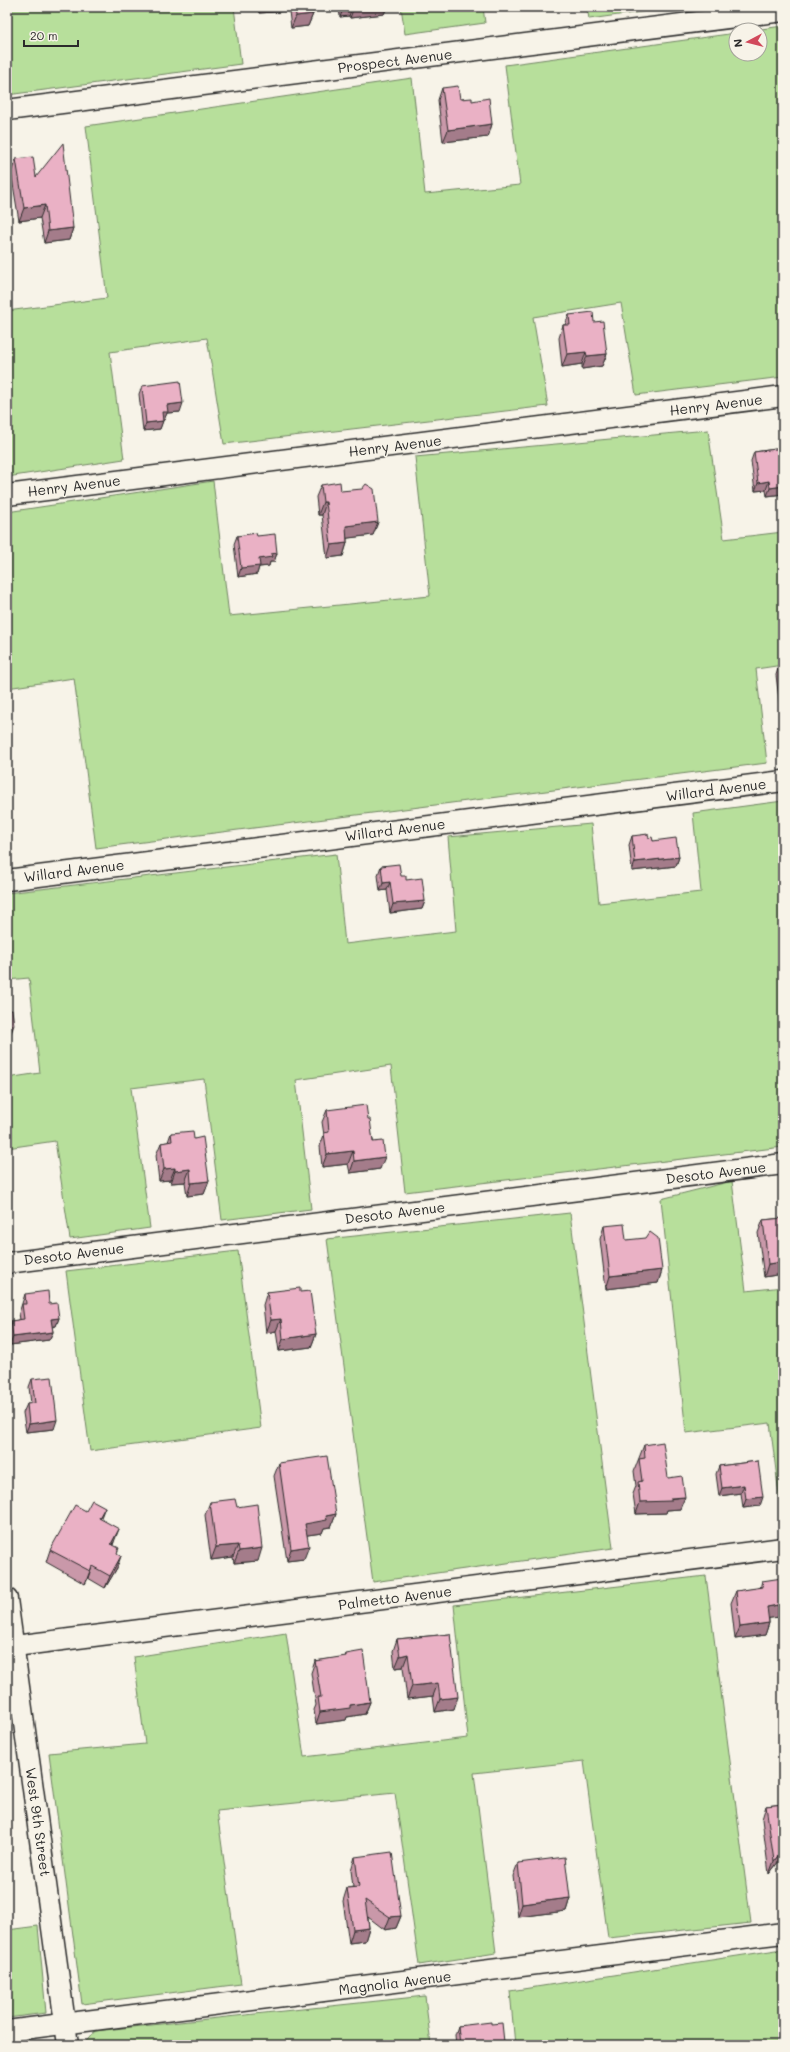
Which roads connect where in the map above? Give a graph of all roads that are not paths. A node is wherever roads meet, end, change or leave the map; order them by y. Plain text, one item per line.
1 (783, 11) edge
2 (7, 110) edge
3 (783, 396) edge
4 (7, 495) edge
5 (783, 781) edge
6 (7, 880) edge
7 (783, 1164) edge
8 (7, 1263) edge
9 (783, 1548) edge
10 (7, 1599) edge
11 (10, 1647) edge
12 (783, 1933) edge
13 (66, 2025) junction
14 (7, 2031) edge
15 (68, 2045) edge

1 - 2 street, Prospect Avenue
3 - 4 street, Henry Avenue
5 - 6 street, Willard Avenue
7 - 8 street, Desoto Avenue
9 - 11 street, Palmetto Avenue
10 - 11 street, West 9th Street
11 - 13 street, West 9th Street
12 - 13 street, Magnolia Avenue
13 - 14 street, Magnolia Avenue
13 - 15 street, West 9th Street

